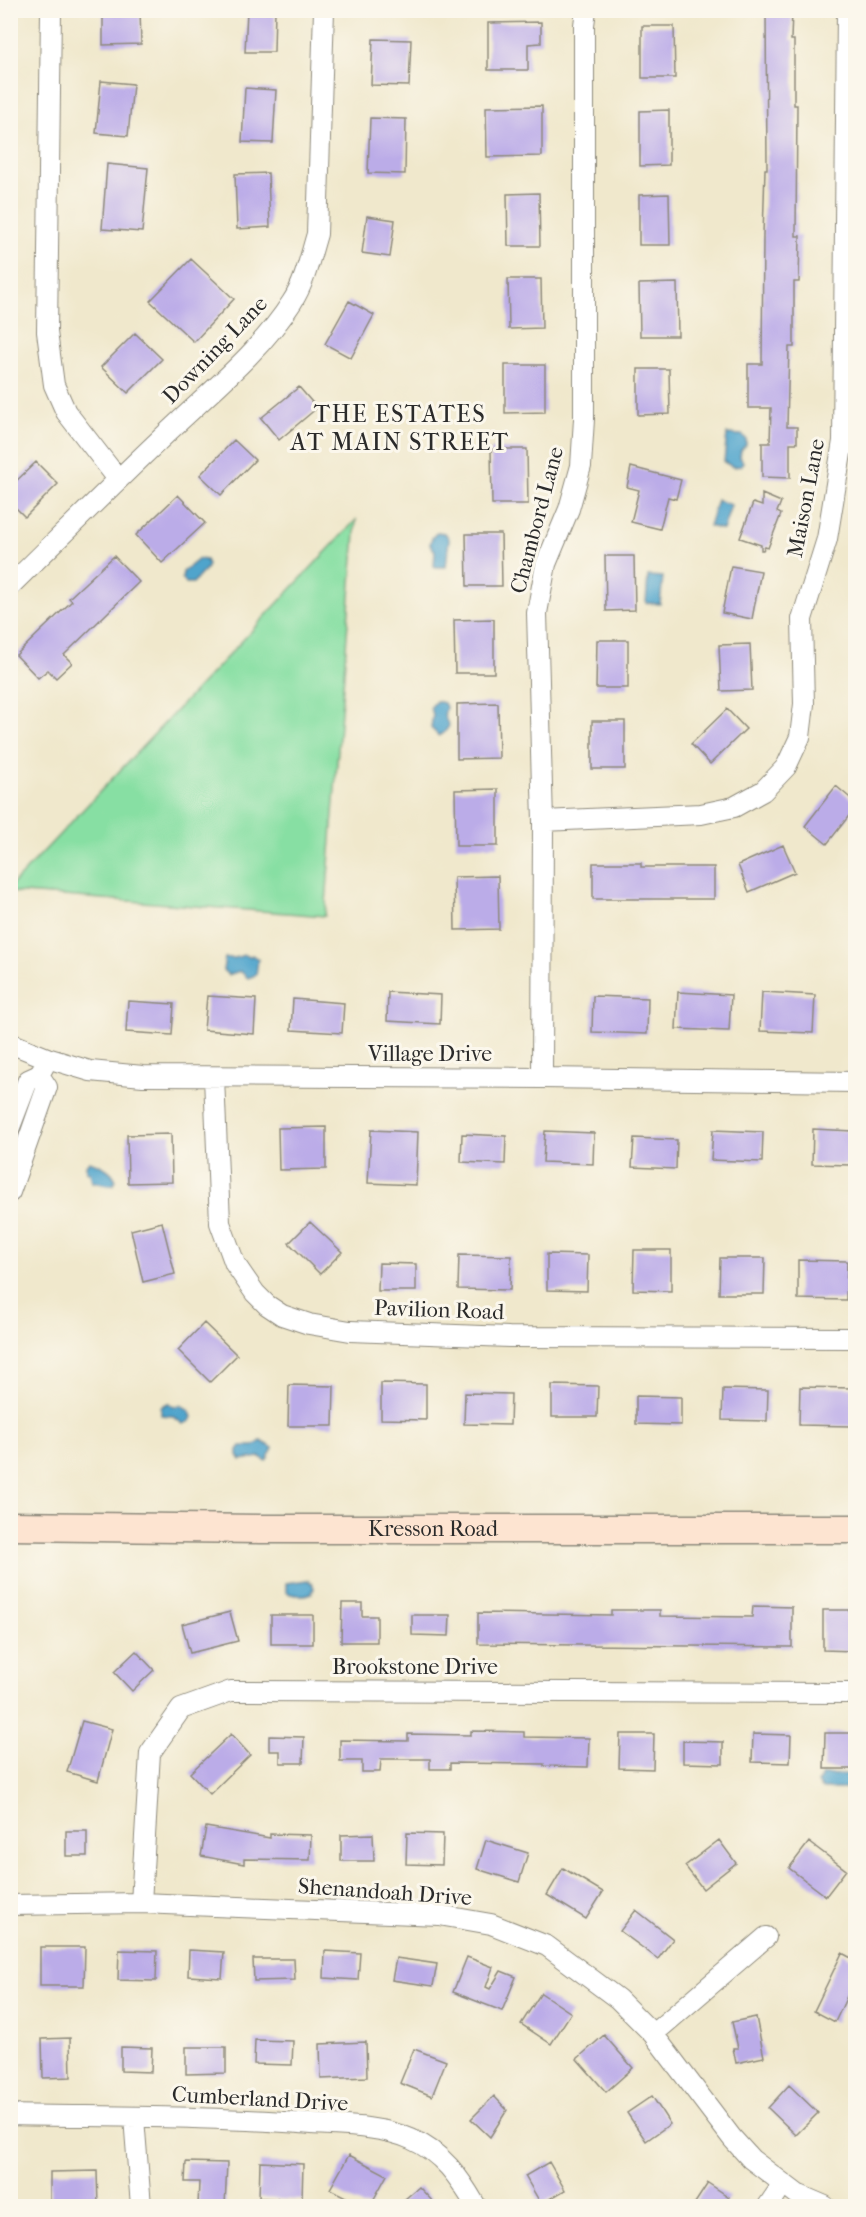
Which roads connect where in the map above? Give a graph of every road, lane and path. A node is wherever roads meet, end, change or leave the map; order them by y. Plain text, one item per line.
1 (51, 10) edge
2 (324, 10) edge
3 (586, 10) edge
4 (847, 10) edge
5 (118, 479) junction
6 (10, 586) edge
7 (543, 821) junction
8 (10, 1043) edge
9 (43, 1067) junction
10 (214, 1077) junction
11 (542, 1078) junction
12 (855, 1082) edge
13 (10, 1127) edge
14 (10, 1192) edge
15 (855, 1338) edge
16 (10, 1526) edge
17 (855, 1529) edge
18 (855, 1693) edge
19 (141, 1903) junction
20 (10, 1905) edge
21 (766, 1937) dead end
22 (653, 2034) junction
23 (10, 2115) edge
24 (134, 2118) junction
25 (783, 2184) junction
26 (141, 2206) edge
27 (476, 2206) edge
28 (768, 2206) edge
29 (825, 2206) edge

1 - 5 street
2 - 5 street, Downing Lane
3 - 7 street, Chambord Lane
4 - 7 street, Maison Lane
5 - 6 street, Downing Lane
7 - 11 street, Chambord Lane
8 - 9 street, Village Drive
9 - 10 street, Village Drive
9 - 13 street
9 - 14 street
10 - 11 street, Village Drive
10 - 15 street, Pavilion Road
11 - 12 street, Village Drive
16 - 17 main road, Kresson Road
18 - 19 street, Brookstone Drive
19 - 20 street, Shenandoah Drive
19 - 22 street, Shenandoah Drive
21 - 22 street
22 - 25 street, Shenandoah Drive
23 - 24 street, Cumberland Drive
24 - 26 street
24 - 27 street, Cumberland Drive
25 - 28 street
25 - 29 street, Shenandoah Drive

